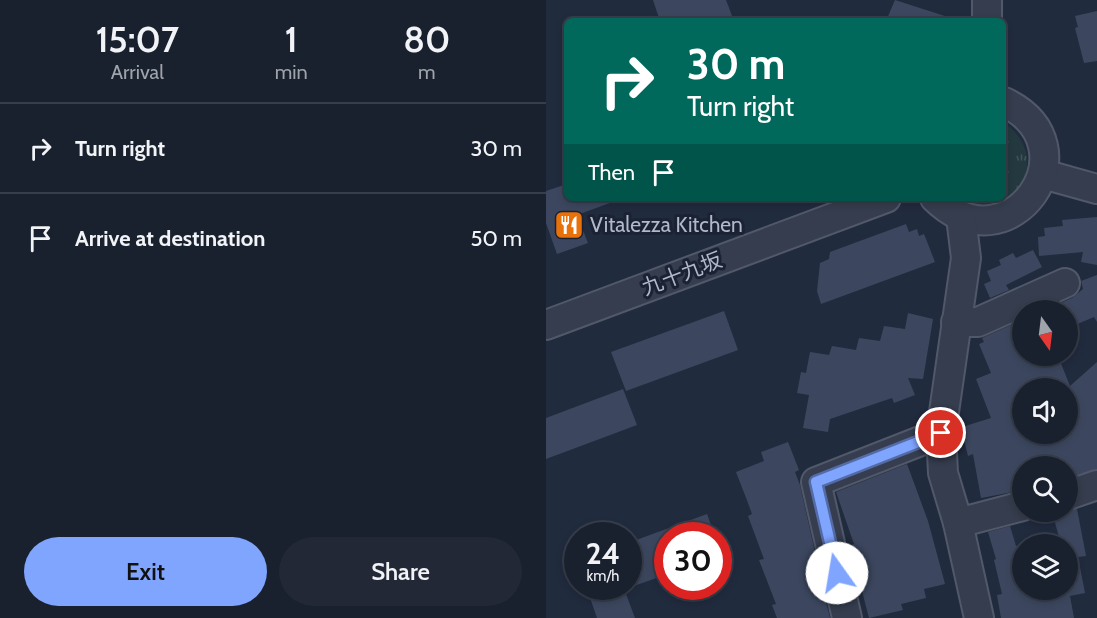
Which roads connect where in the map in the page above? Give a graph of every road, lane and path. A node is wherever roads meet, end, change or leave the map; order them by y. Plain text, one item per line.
1 (987, 0) edge
2 (987, 18) edge
3 (1006, 103) edge
4 (1043, 174) junction
5 (1097, 189) edge
6 (878, 201) edge
7 (938, 201) edge
8 (962, 217) junction
9 (1065, 283) dead end
10 (956, 322) junction
11 (546, 325) edge
12 (941, 433) junction
13 (1097, 485) edge
14 (1078, 492) edge
15 (1012, 509) edge
16 (958, 523) junction
17 (847, 618) edge
18 (980, 618) edge

1 - 2 street
3 - 4 street
4 - 5 street
4 - 8 street
6 - 11 street, 九十九坂
7 - 8 street
8 - 10 street
9 - 10 street
10 - 12 street
12 - 16 street
12 - 17 street
13 - 14 street
15 - 16 street
16 - 18 street

